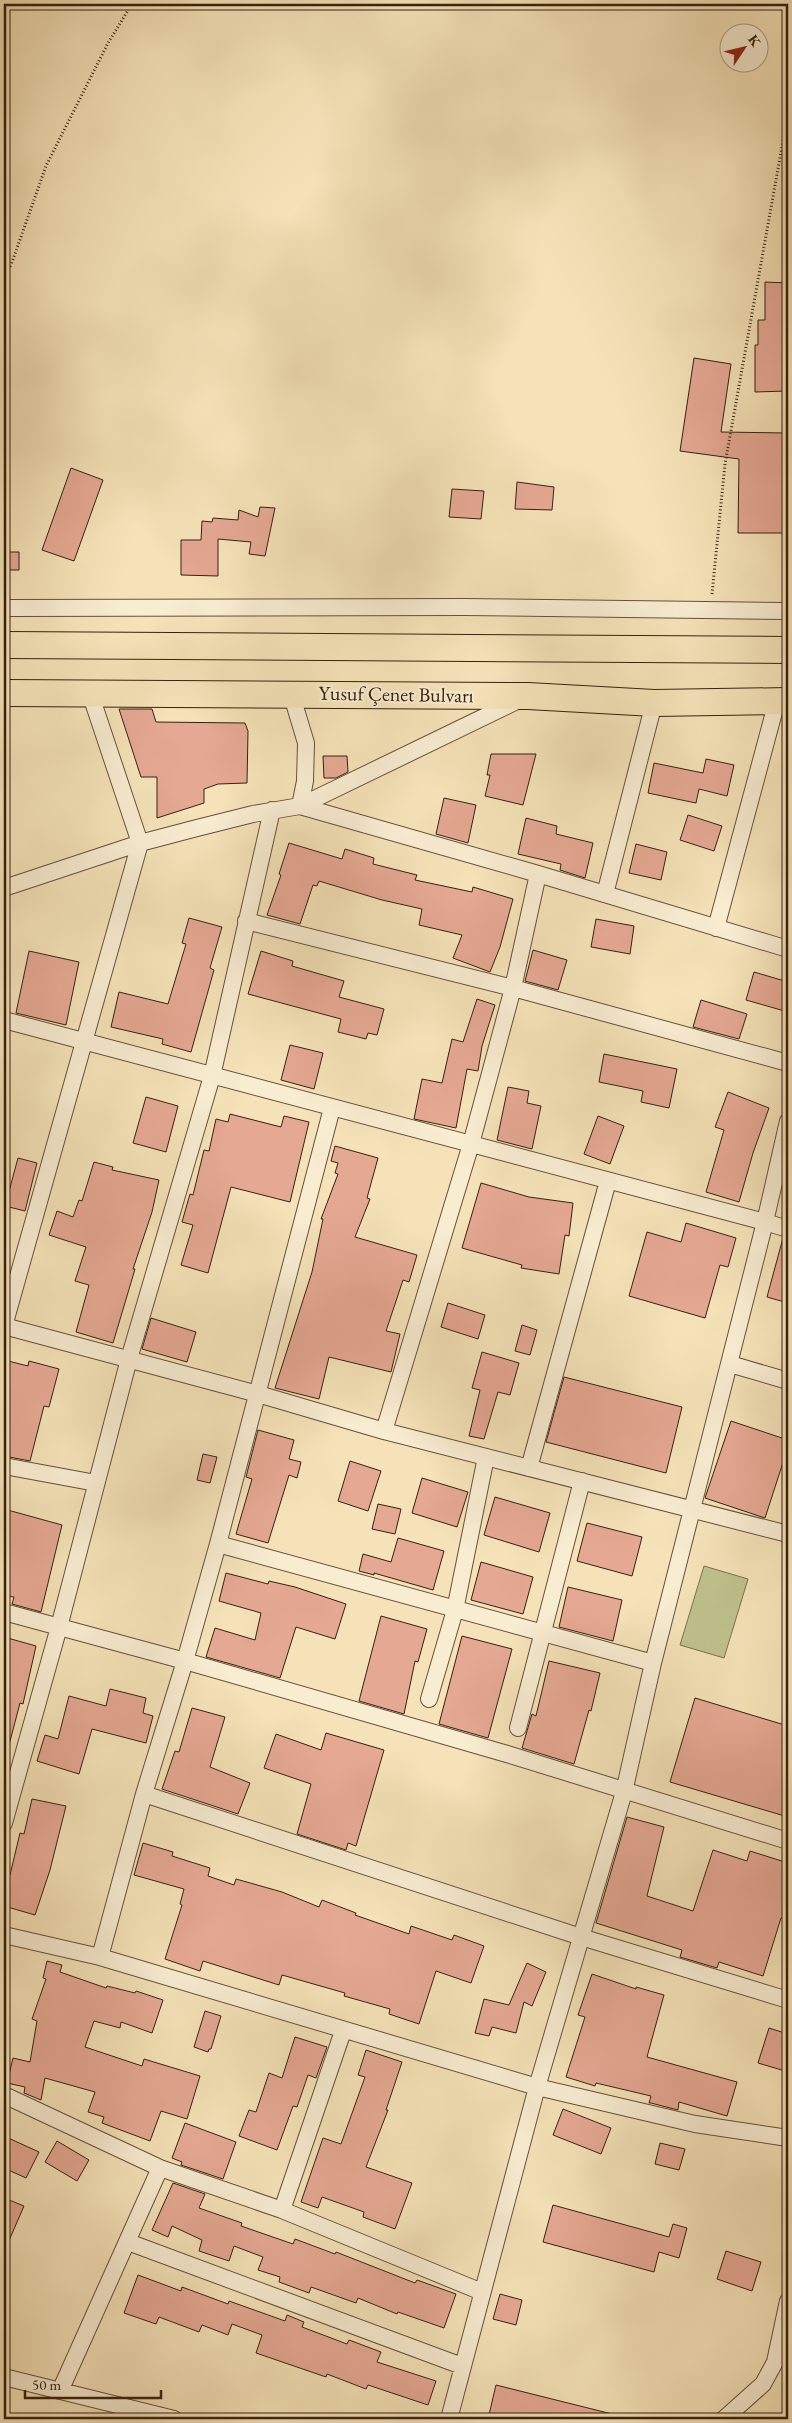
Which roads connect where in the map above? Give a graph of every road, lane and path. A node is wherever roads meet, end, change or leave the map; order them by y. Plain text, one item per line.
1 (132, 4) edge
2 (788, 113) edge
3 (4, 275) edge
4 (4, 608) edge
5 (788, 611) edge
6 (711, 612) junction
7 (4, 645) edge
8 (788, 650) edge
9 (4, 693) edge
10 (90, 693) junction
11 (291, 693) junction
12 (528, 696) junction
13 (783, 701) edge
14 (654, 703) junction
15 (300, 806) junction
16 (272, 810) junction
17 (140, 843) junction
18 (538, 874) junction
19 (4, 888) edge
20 (605, 894) junction
21 (246, 921) junction
22 (716, 928) junction
23 (788, 949) edge
24 (513, 988) junction
25 (4, 1020) edge
26 (86, 1042) junction
27 (788, 1064) edge
28 (212, 1076) junction
29 (332, 1108) junction
30 (788, 1120) edge
31 (471, 1144) junction
32 (608, 1181) junction
33 (765, 1222) junction
34 (788, 1229) edge
35 (4, 1326) edge
36 (128, 1359) junction
37 (730, 1364) junction
38 (788, 1381) edge
39 (258, 1394) junction
40 (384, 1431) junction
41 (486, 1457) junction
42 (4, 1466) edge
43 (529, 1468) junction
44 (582, 1481) junction
45 (96, 1484) junction
46 (694, 1510) junction
47 (788, 1534) edge
48 (218, 1544) junction
49 (455, 1610) junction
50 (4, 1612) edge
51 (59, 1627) junction
52 (541, 1633) junction
53 (185, 1661) junction
54 (653, 1663) junction
55 (430, 1699) dead end
56 (518, 1728) dead end
57 (624, 1792) junction
58 (144, 1794) junction
59 (4, 1823) edge
60 (788, 1841) edge
61 (4, 1935) edge
62 (581, 1937) junction
63 (100, 1957) junction
64 (788, 2000) edge
65 (343, 2031) junction
66 (538, 2087) junction
67 (4, 2095) edge
68 (788, 2138) edge
69 (160, 2168) junction
70 (282, 2210) junction
71 (128, 2242) junction
72 (482, 2292) junction
73 (788, 2301) edge
74 (462, 2366) junction
75 (4, 2377) edge
76 (60, 2391) junction
77 (174, 2419) edge
78 (449, 2419) edge
79 (724, 2419) edge

1 - 3 path
2 - 6 path
4 - 6 street
5 - 6 street
7 - 8 highway
9 - 10 highway, Yusuf Çenet Bulvarı
10 - 11 highway, Yusuf Çenet Bulvarı
10 - 17 street
11 - 12 highway, Yusuf Çenet Bulvarı
11 - 15 street
12 - 14 highway, Yusuf Çenet Bulvarı
12 - 15 street
13 - 14 highway, Yusuf Çenet Bulvarı
13 - 22 street
14 - 20 street
15 - 16 street
15 - 18 street
16 - 17 street
16 - 21 street
17 - 19 street
17 - 26 street
18 - 20 street
18 - 24 street
20 - 22 street
21 - 24 street
21 - 28 street
22 - 23 street
24 - 27 street
24 - 31 street
25 - 26 street
26 - 28 street
26 - 35 street
28 - 29 street
28 - 36 street
29 - 31 street
29 - 39 street
30 - 33 street
31 - 32 street
31 - 40 street
32 - 33 street
32 - 43 street
33 - 34 street
33 - 37 street
35 - 36 street
36 - 39 street
36 - 45 street
37 - 38 street
37 - 46 street
39 - 40 street
39 - 48 street
40 - 41 street
41 - 43 street
41 - 49 street
42 - 45 street
43 - 44 street
44 - 46 street
44 - 52 street
45 - 51 street
46 - 47 street
46 - 54 street
48 - 49 street
48 - 53 street
49 - 52 street
49 - 55 street
50 - 51 street
51 - 53 street
51 - 59 street
52 - 54 street
52 - 56 street
53 - 57 street
53 - 58 street
54 - 57 street
57 - 60 street
57 - 62 street
58 - 62 street
58 - 63 street
61 - 63 street
62 - 64 street
62 - 66 street
63 - 65 street
65 - 66 street
65 - 70 street
66 - 68 street
66 - 72 street
67 - 69 street
69 - 70 street
69 - 71 street
70 - 72 street
71 - 74 street
71 - 76 street
72 - 74 street
73 - 79 street
74 - 78 street
75 - 76 street
76 - 77 street

